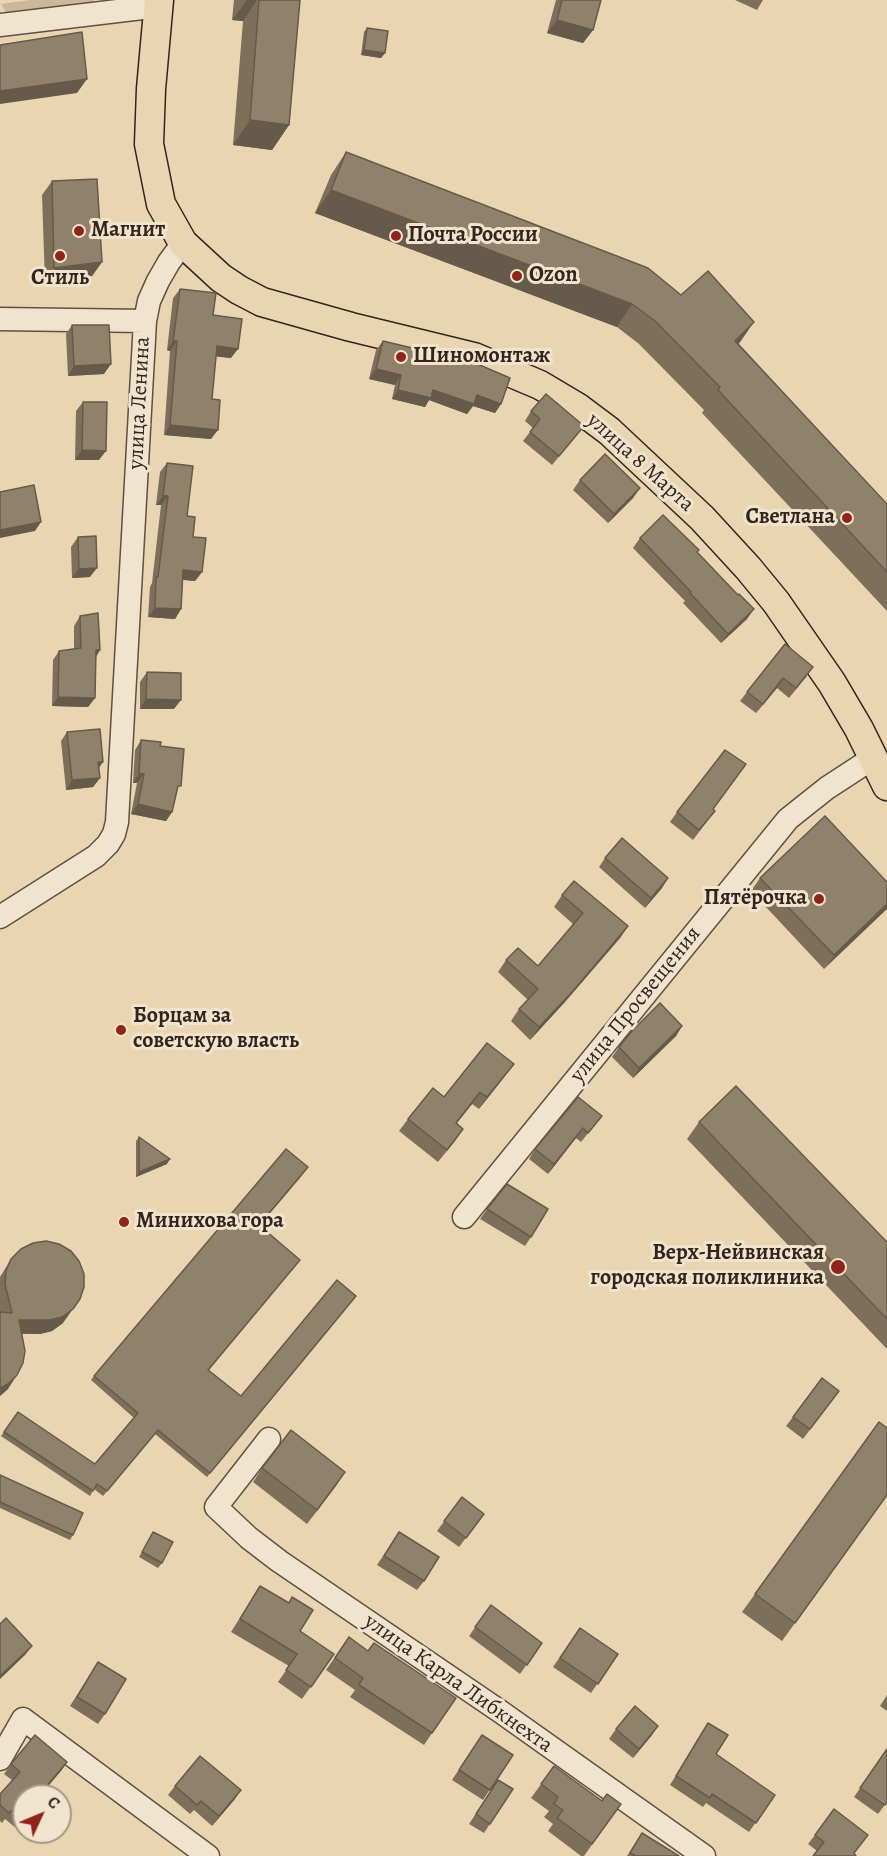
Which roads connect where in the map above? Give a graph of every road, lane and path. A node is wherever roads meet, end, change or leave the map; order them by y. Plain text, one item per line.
1 (159, 3) edge
2 (0, 25) edge
3 (183, 243) junction
4 (0, 319) edge
5 (145, 321) junction
6 (873, 758) junction
7 (887, 786) edge
8 (0, 917) edge
9 (464, 1217) dead end
10 (269, 1439) dead end
11 (0, 1759) edge
12 (208, 1856) edge
13 (704, 1856) edge

1 - 2 street
1 - 3 main road
3 - 5 street, улица Ленина
3 - 6 main road, улица 8 Марта
4 - 5 street
5 - 8 street, улица Ленина
6 - 7 main road, улица 8 Марта
6 - 9 street, улица Просвещения
10 - 13 street, улица Карла Либкнехта
11 - 12 street

